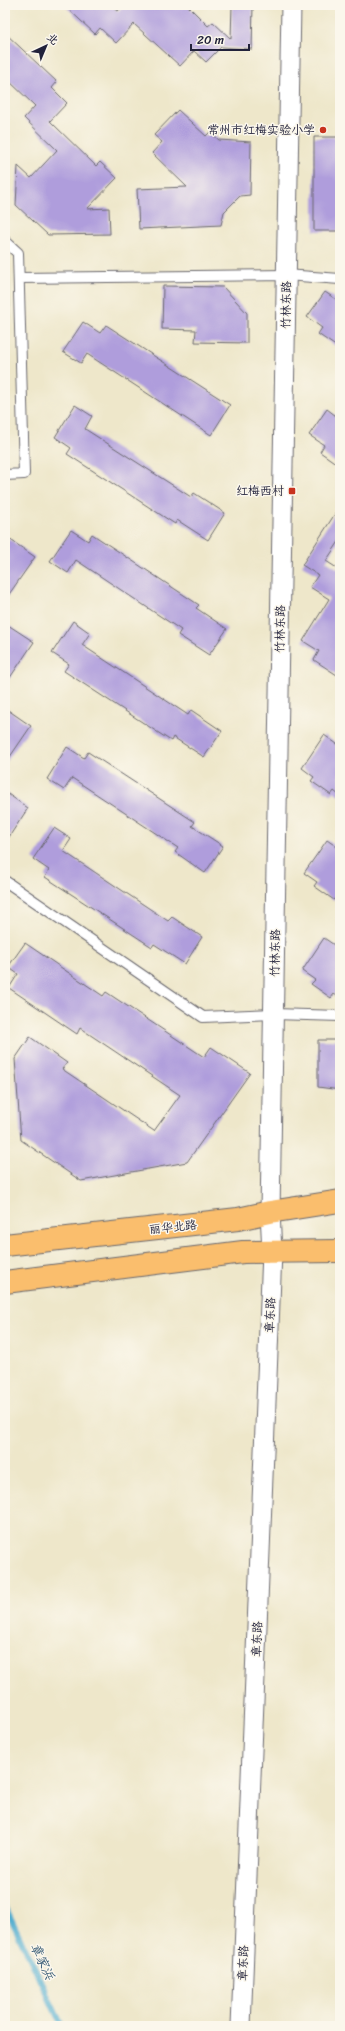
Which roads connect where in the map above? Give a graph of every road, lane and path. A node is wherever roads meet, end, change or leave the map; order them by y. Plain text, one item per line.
1 (291, 5) edge
2 (5, 241) edge
3 (286, 275) junction
4 (19, 278) junction
5 (340, 279) edge
6 (5, 475) edge
7 (5, 881) edge
8 (274, 1014) junction
9 (340, 1016) edge
10 (340, 1201) edge
11 (270, 1212) junction
12 (5, 1245) edge
13 (340, 1251) edge
14 (272, 1252) junction
15 (6, 1282) edge
16 (241, 2026) edge

1 - 3 street, 竹林东路
2 - 4 lane
3 - 4 lane
3 - 5 lane
3 - 8 street, 竹林东路
4 - 6 lane
7 - 8 lane
8 - 9 lane
8 - 11 street, 竹林东路
10 - 11 main road, 丽华北路
11 - 12 main road, 丽华北路
11 - 14 street, 竹林东路
13 - 14 main road
14 - 15 main road
14 - 16 street, 章东路

